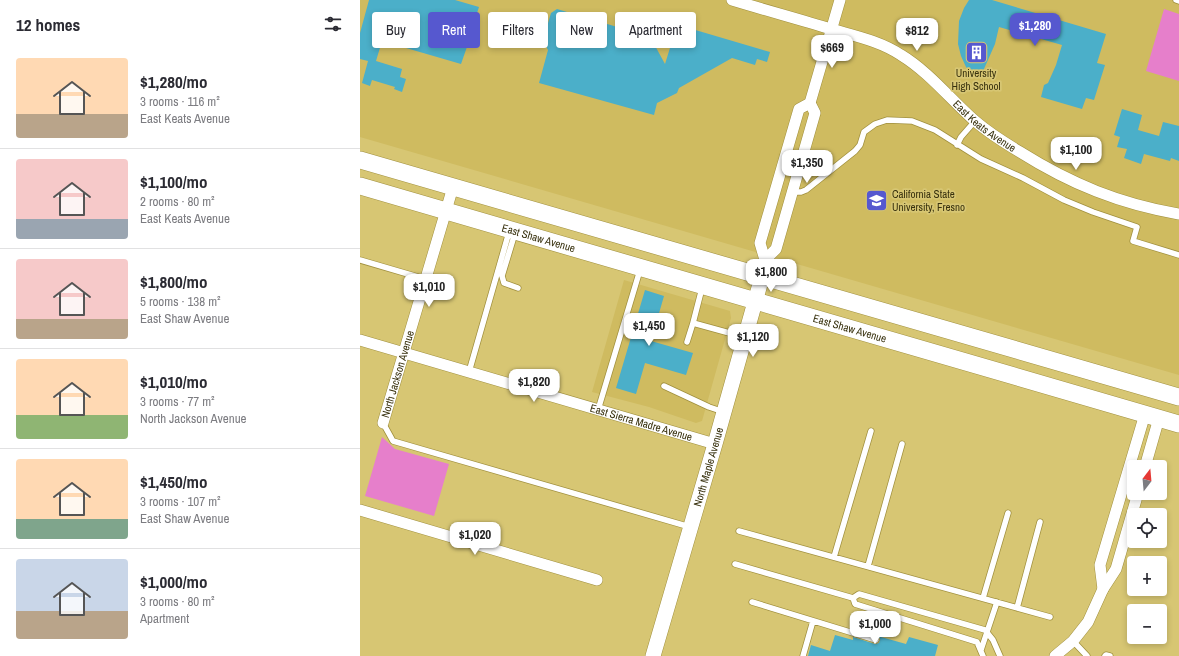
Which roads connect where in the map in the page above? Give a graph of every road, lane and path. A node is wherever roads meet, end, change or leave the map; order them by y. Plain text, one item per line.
1 (732, 0) edge
2 (840, 0) edge
3 (1176, 0) edge
4 (1179, 1) edge
5 (832, 29) junction
6 (810, 103) junction
7 (975, 121) junction
8 (957, 145) junction
9 (360, 160) edge
10 (360, 186) edge
11 (453, 187) junction
12 (793, 192) junction
13 (446, 211) junction
14 (1179, 214) edge
15 (513, 230) junction
16 (1179, 255) edge
17 (360, 260) edge
18 (765, 260) junction
19 (640, 268) junction
20 (762, 277) junction
21 (425, 279) junction
22 (703, 286) junction
23 (518, 288) dead end
24 (754, 301) junction
25 (693, 323) junction
26 (745, 338) junction
27 (360, 340) edge
28 (687, 342) dead end
29 (404, 353) junction
30 (469, 372) junction
31 (664, 386) dead end
32 (1179, 397) edge
33 (598, 410) junction
34 (724, 412) junction
35 (1152, 416) junction
36 (384, 423) joint
37 (1179, 424) edge
38 (871, 431) dead end
39 (715, 444) junction
40 (902, 444) dead end
41 (1146, 460) edge
42 (1136, 500) edge
43 (360, 510) edge
44 (1008, 513) dead end
45 (1040, 522) dead end
46 (691, 528) junction
47 (739, 531) dead end
48 (834, 557) junction
49 (735, 564) dead end
50 (868, 566) junction
51 (597, 580) dead end
52 (1103, 589) junction
53 (853, 598) junction
54 (983, 598) junction
55 (752, 602) dead end
56 (997, 602) junction
57 (1017, 608) junction
58 (1050, 617) dead end
59 (813, 621) junction
60 (987, 633) junction
61 (876, 640) dead end
62 (1073, 641) junction
63 (982, 653) edge
64 (653, 656) edge
65 (803, 656) edge
66 (1000, 656) edge
67 (1055, 656) edge
68 (1087, 656) edge
69 (1105, 656) edge
70 (1110, 656) edge

1 - 5 street, East Keats Avenue
2 - 5 street
3 - 4 lane
5 - 6 street
5 - 7 street, East Keats Avenue
6 - 12 street
6 - 18 street
7 - 8 lane
7 - 14 street, East Keats Avenue
8 - 12 lane
8 - 16 lane
9 - 11 main road
10 - 13 main road, East Shaw Avenue
11 - 13 street, North Jackson Avenue
11 - 20 main road
12 - 18 street
13 - 15 main road, East Shaw Avenue
13 - 21 street, North Jackson Avenue
15 - 19 main road, East Shaw Avenue
15 - 23 lane
15 - 30 lane
17 - 21 lane
18 - 20 street
19 - 22 main road, East Shaw Avenue
19 - 33 lane
20 - 24 street, North Maple Avenue
20 - 32 main road
21 - 29 street, North Jackson Avenue
22 - 24 main road, East Shaw Avenue
22 - 25 lane
24 - 26 street, North Maple Avenue
24 - 35 main road, East Shaw Avenue
25 - 26 lane
25 - 28 lane
26 - 34 street, North Maple Avenue
27 - 29 street, East Sierra Madre Avenue
29 - 30 street, East Sierra Madre Avenue
29 - 36 street, North Jackson Avenue
30 - 33 street, East Sierra Madre Avenue
31 - 34 lane
33 - 39 street, East Sierra Madre Avenue
34 - 39 street, North Maple Avenue
35 - 37 main road, East Shaw Avenue
35 - 41 street
35 - 52 street
36 - 46 lane
38 - 48 lane
39 - 46 street, North Maple Avenue
40 - 50 lane
42 - 52 street
43 - 51 street
44 - 54 lane
45 - 57 lane
46 - 64 street, North Maple Avenue
47 - 48 lane
48 - 50 lane
49 - 53 lane
50 - 54 lane
52 - 62 street
53 - 60 lane
53 - 63 lane
54 - 56 lane
55 - 59 lane
56 - 57 lane
56 - 60 lane
57 - 58 lane
59 - 61 lane
59 - 65 lane
60 - 63 lane
60 - 66 lane
62 - 67 street
62 - 68 lane
69 - 70 lane

